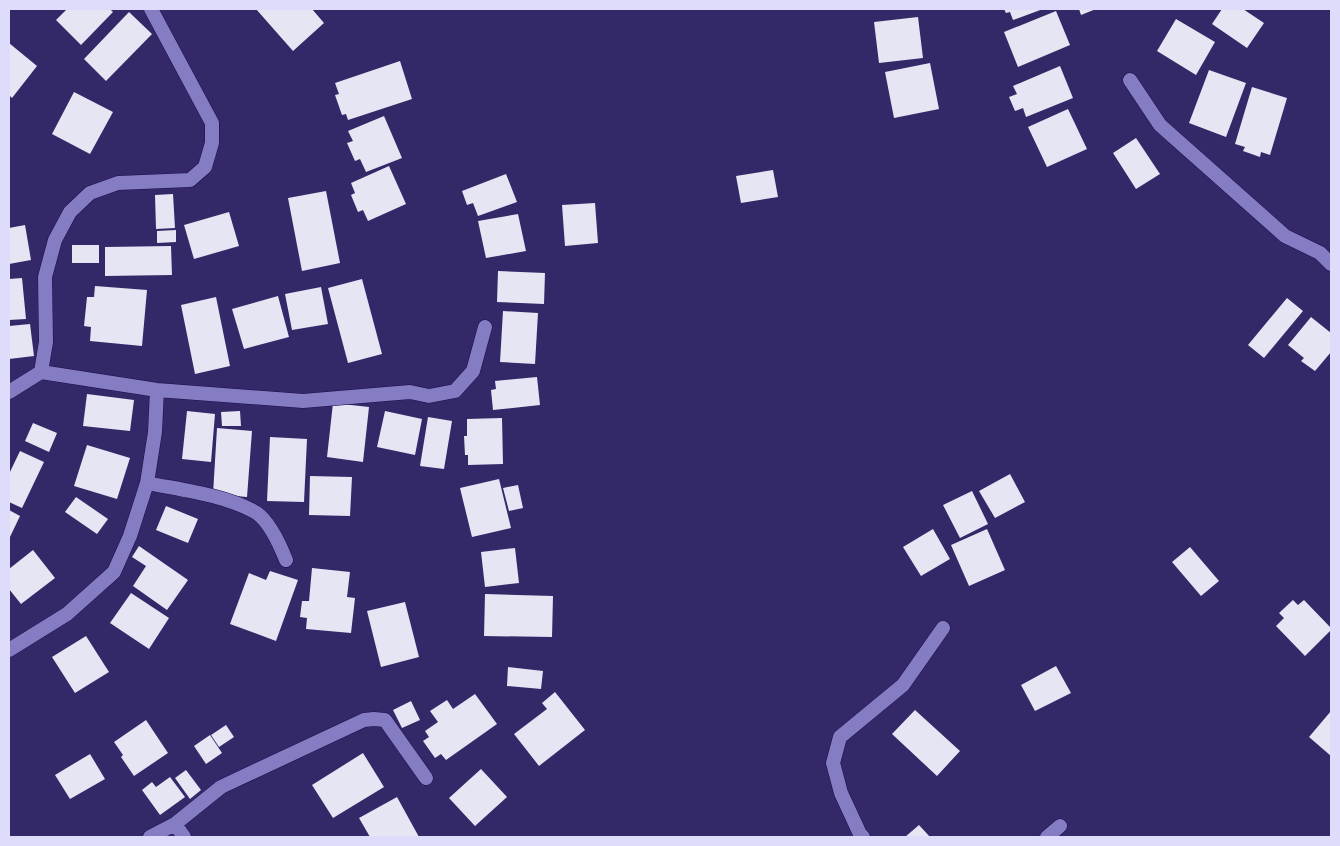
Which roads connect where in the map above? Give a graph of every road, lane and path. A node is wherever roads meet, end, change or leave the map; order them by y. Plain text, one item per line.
1 (151, 9) edge
2 (1130, 80) dead end
3 (1331, 264) edge
4 (485, 327) dead end
5 (41, 372) junction
6 (157, 390) junction
7 (9, 392) edge
8 (147, 483) junction
9 (286, 560) dead end
10 (943, 628) dead end
11 (9, 650) edge
12 (426, 778) dead end
13 (174, 824) junction
14 (1060, 826) dead end
15 (859, 836) edge
16 (150, 837) edge
17 (184, 837) edge
18 (1047, 837) edge

1 - 5 street
2 - 3 street
4 - 6 street
5 - 6 street
5 - 7 street
6 - 8 street
8 - 9 street
8 - 11 street
10 - 15 street
12 - 13 street
13 - 16 street
13 - 17 street
14 - 18 street

